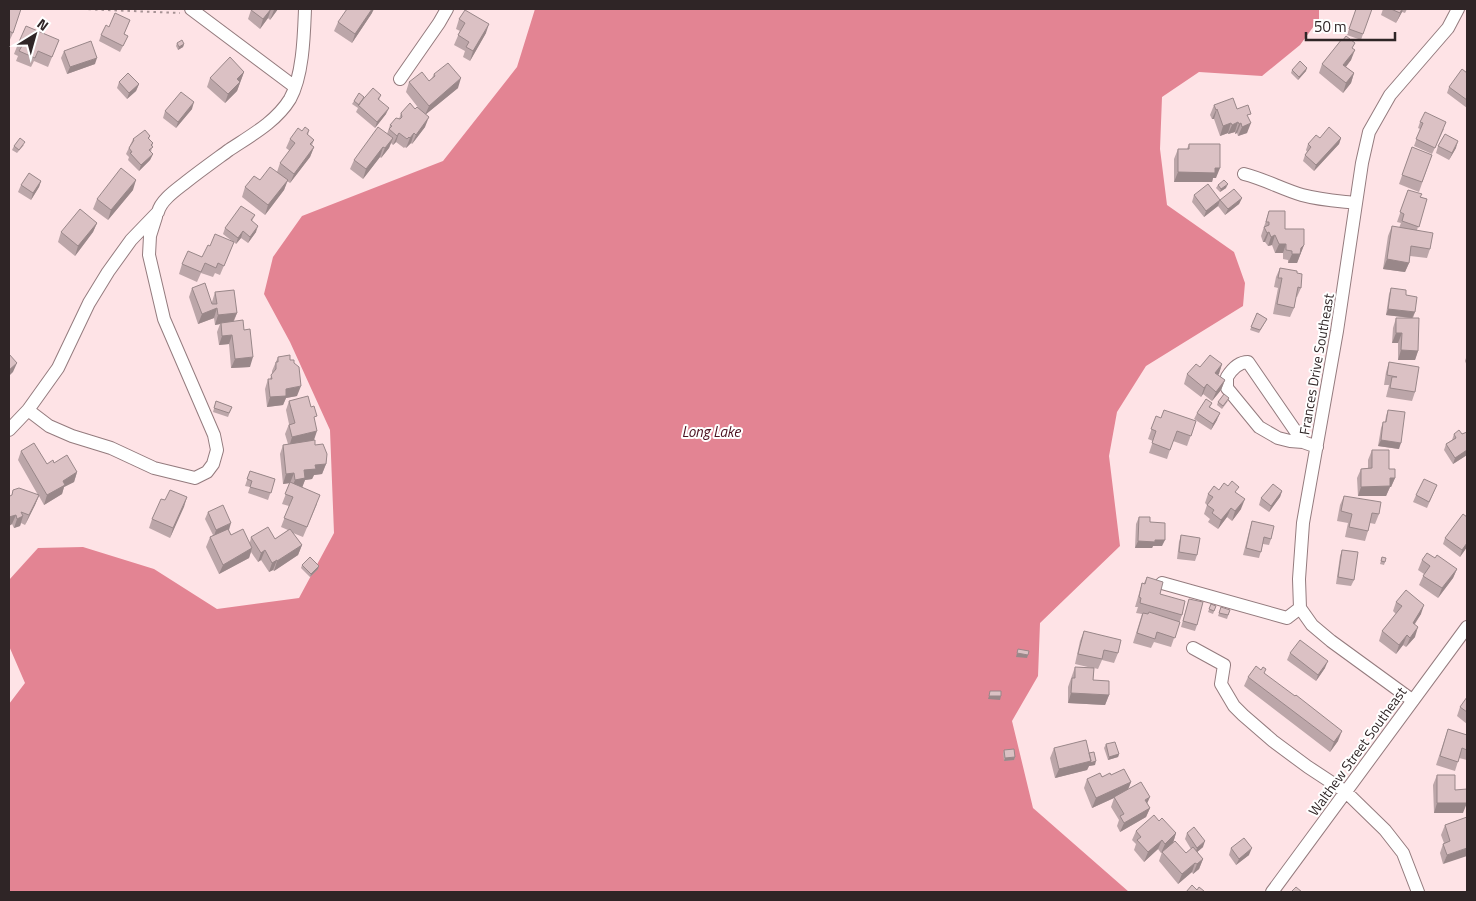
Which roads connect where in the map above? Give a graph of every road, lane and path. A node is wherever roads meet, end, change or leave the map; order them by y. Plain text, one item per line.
1 (82, 9) edge
2 (305, 9) edge
3 (447, 9) edge
4 (1458, 9) edge
5 (194, 11) edge
6 (400, 78) dead end
7 (295, 86) junction
8 (1244, 174) dead end
9 (1356, 204) junction
10 (158, 212) junction
11 (28, 410) junction
12 (9, 430) edge
13 (1303, 442) junction
14 (1317, 446) junction
15 (1162, 583) edge
16 (1300, 608) junction
17 (1467, 627) edge
18 (1193, 648) dead end
19 (1412, 700) junction
20 (1346, 792) junction
21 (1272, 892) edge
22 (1418, 892) edge

1 - 5 path
2 - 7 street
3 - 6 street
4 - 9 street, Frances Drive Southeast
5 - 7 street
7 - 10 street
8 - 9 street
9 - 14 street, Frances Drive Southeast
10 - 11 street
10 - 11 street
11 - 12 street
13 - 13 street
13 - 14 street
14 - 16 street, Frances Drive Southeast
15 - 16 street
16 - 19 street
17 - 19 street, Walthew Street Southeast
18 - 20 street
19 - 20 street, Walthew Street Southeast
20 - 21 street, Walthew Street Southeast
20 - 22 street

